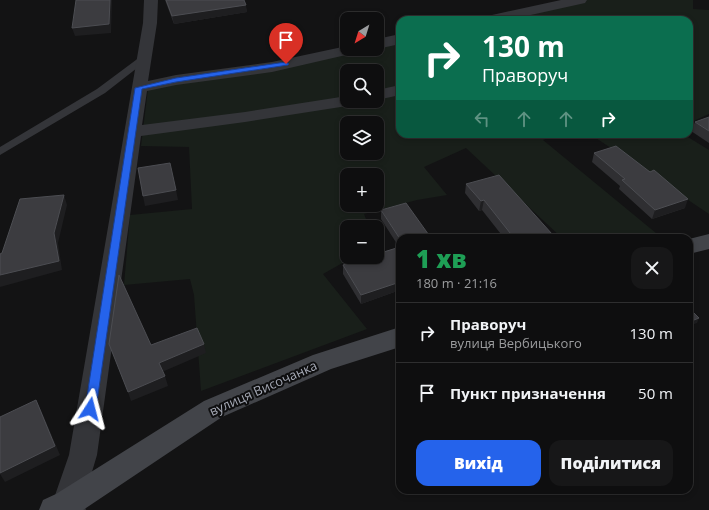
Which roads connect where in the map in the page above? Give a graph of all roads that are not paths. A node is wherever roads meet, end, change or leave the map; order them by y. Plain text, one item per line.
1 (151, 0) edge
2 (580, 0) edge
3 (506, 16) edge
4 (396, 40) edge
5 (384, 42) edge
6 (340, 52) edge
7 (143, 59) junction
8 (139, 88) junction
9 (396, 91) edge
10 (384, 93) edge
11 (340, 102) edge
12 (132, 132) junction
13 (0, 152) edge
14 (709, 241) edge
15 (693, 246) edge
16 (396, 338) edge
17 (64, 508) edge

1 - 7 street
2 - 3 street
4 - 5 street
6 - 8 street
7 - 8 street
7 - 13 lane
8 - 12 street
9 - 10 street
11 - 12 street
12 - 17 street
14 - 15 street
16 - 17 street, вулиця Височанка

